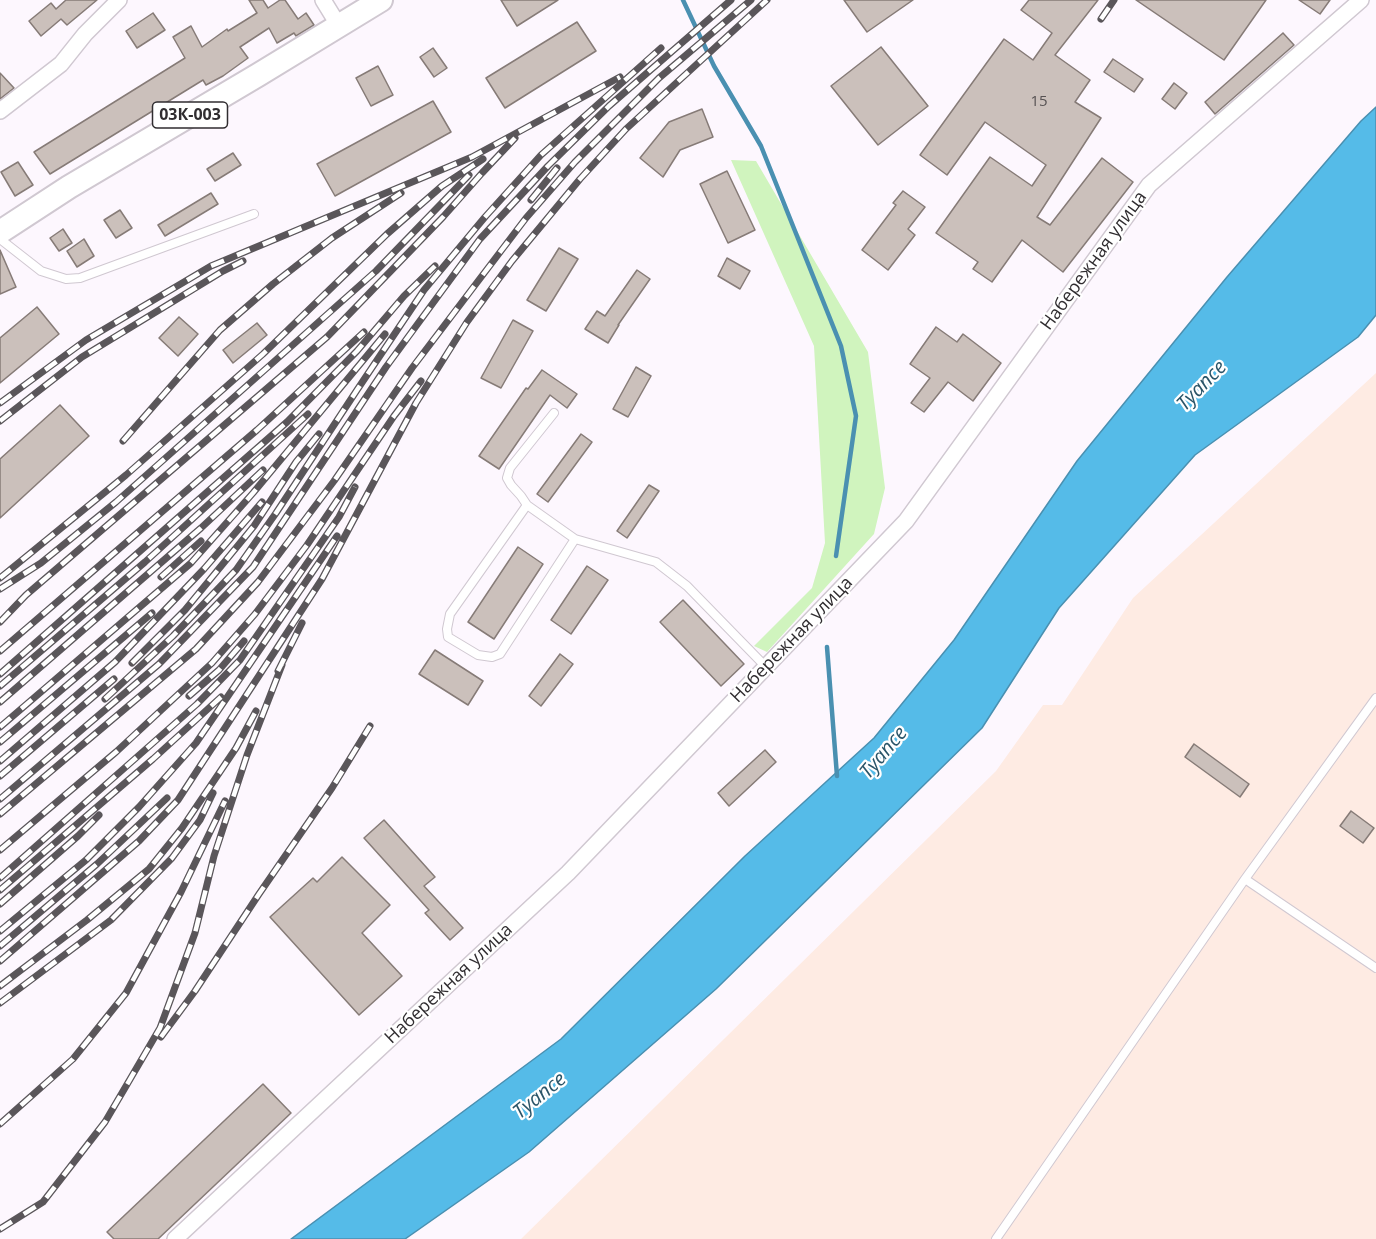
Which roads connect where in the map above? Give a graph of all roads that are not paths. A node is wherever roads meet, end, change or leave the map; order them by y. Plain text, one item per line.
1 (119, 0) edge
2 (323, 0) edge
3 (381, 0) edge
4 (1361, 0) edge
5 (339, 26) junction
6 (0, 111) edge
7 (254, 214) dead end
8 (0, 232) edge
9 (0, 239) edge
10 (554, 413) dead end
11 (527, 505) junction
12 (576, 539) junction
13 (766, 667) junction
14 (1376, 698) edge
15 (1245, 879) junction
16 (1376, 968) edge
17 (175, 1239) edge
18 (996, 1239) edge

1 - 6 street
2 - 5 street
3 - 5 main road, 03К-003
4 - 13 street, Набережная улица
5 - 8 main road, 03К-003
7 - 9 lane
10 - 11 lane
11 - 12 lane
11 - 12 lane
12 - 13 lane
13 - 17 street, Набережная улица
14 - 15 lane
15 - 16 lane
15 - 18 lane

